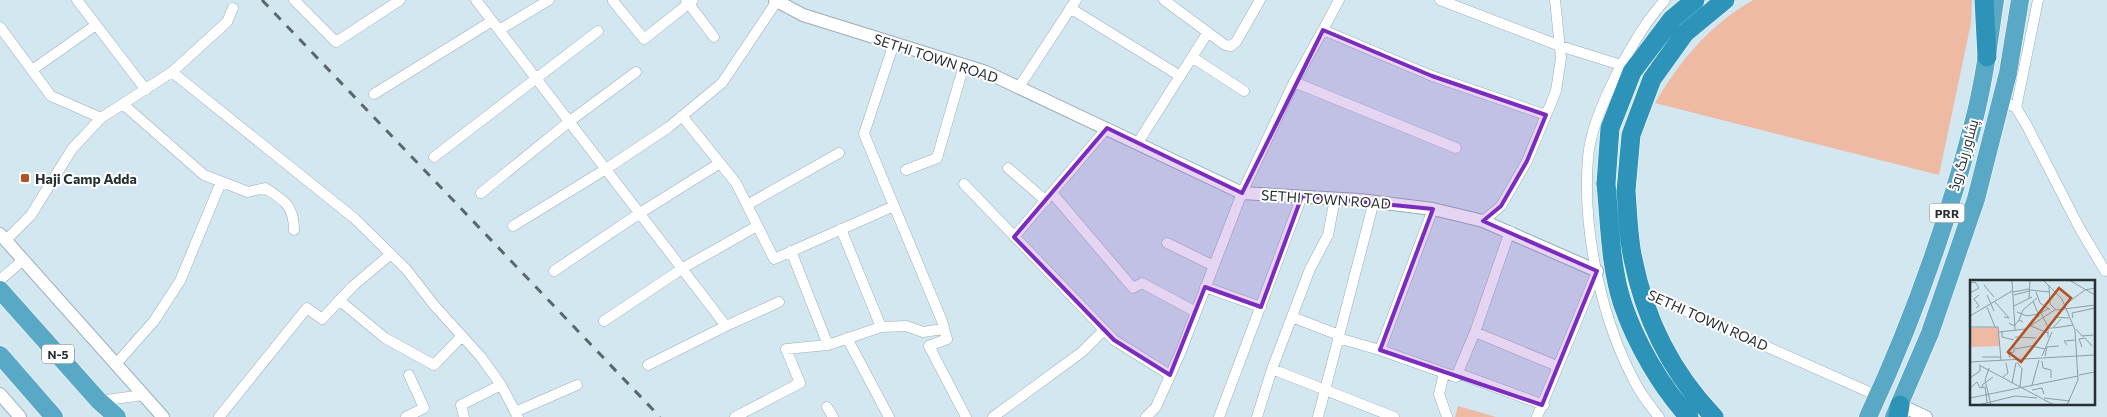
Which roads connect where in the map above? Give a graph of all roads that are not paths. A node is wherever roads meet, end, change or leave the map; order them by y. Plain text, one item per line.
1 (294, 0) edge
2 (400, 0) edge
3 (476, 0) edge
4 (549, 0) edge
5 (776, 0) edge
6 (1164, 0) edge
7 (1260, 0) edge
8 (1339, 0) edge
9 (1440, 0) edge
10 (1555, 0) edge
11 (1666, 0) edge
12 (1695, 0) edge
13 (1725, 0) edge
14 (1984, 0) edge
15 (1995, 0) edge
16 (2020, 0) edge
17 (2038, 0) edge
18 (689, 1) edge
19 (83, 2) edge
20 (613, 2) dead end
21 (1073, 4) edge
22 (233, 8) dead end
23 (492, 21) junction
24 (96, 25) junction
25 (0, 27) edge
26 (499, 30) junction
27 (1323, 30) junction
28 (598, 31) dead end
29 (1208, 32) junction
30 (714, 37) dead end
31 (894, 43) junction
32 (1560, 46) junction
33 (1192, 57) junction
34 (1987, 57) junction
35 (964, 65) junction
36 (1621, 65) junction
37 (32, 70) junction
38 (172, 72) junction
39 (636, 72) dead end
40 (1180, 76) junction
41 (536, 79) junction
42 (1294, 82) junction
43 (1019, 87) junction
44 (146, 90) junction
45 (1244, 91) dead end
46 (374, 94) dead end
47 (2009, 104) junction
48 (124, 105) junction
49 (1546, 115) junction
50 (682, 116) junction
51 (101, 118) junction
52 (570, 121) junction
53 (1107, 128) junction
54 (1137, 144) junction
55 (1456, 148) dead end
56 (839, 153) dead end
57 (434, 157) dead end
58 (720, 163) junction
59 (1008, 168) dead end
60 (606, 169) junction
61 (906, 170) dead end
62 (221, 182) junction
63 (964, 184) dead end
64 (481, 193) dead end
65 (1242, 193) junction
66 (1302, 196) junction
67 (1049, 197) junction
68 (1335, 198) junction
69 (1374, 201) junction
70 (747, 205) junction
71 (894, 206) junction
72 (1433, 208) junction
73 (640, 213) junction
74 (1483, 221) junction
75 (513, 226) dead end
76 (757, 226) junction
77 (840, 229) junction
78 (294, 230) dead end
79 (1510, 231) junction
80 (3, 237) edge
81 (1014, 237) junction
82 (1167, 243) dead end
83 (792, 251) junction
84 (391, 254) junction
85 (23, 260) junction
86 (1214, 266) junction
87 (683, 268) junction
88 (554, 270) dead end
89 (1598, 271) junction
90 (2105, 271) dead end
91 (0, 280) edge
92 (1206, 287) junction
93 (0, 290) edge
94 (340, 300) junction
95 (779, 302) dead end
96 (1261, 307) junction
97 (1196, 312) junction
98 (1292, 317) junction
99 (604, 322) dead end
100 (726, 326) junction
101 (880, 327) junction
102 (944, 329) junction
103 (1104, 330) junction
104 (1475, 332) junction
105 (462, 336) junction
106 (1338, 336) junction
107 (847, 338) junction
108 (828, 345) junction
109 (1380, 350) junction
110 (0, 355) edge
111 (116, 364) junction
112 (648, 365) dead end
113 (1558, 366) junction
114 (1272, 369) junction
115 (1457, 373) junction
116 (1444, 374) junction
117 (409, 375) dead end
118 (1170, 375) junction
119 (501, 385) junction
120 (577, 385) dead end
121 (1325, 390) junction
122 (0, 394) edge
123 (143, 395) junction
124 (1878, 396) junction
125 (99, 401) junction
126 (1543, 405) junction
127 (827, 407) dead end
128 (1897, 413) edge
129 (517, 414) edge
130 (742, 416) edge
131 (20, 417) edge
132 (54, 417) edge
133 (117, 417) edge
134 (163, 417) edge
135 (219, 417) edge
136 (406, 417) edge
137 (464, 417) edge
138 (833, 417) edge
139 (889, 417) edge
140 (966, 417) edge
141 (993, 417) edge
142 (1146, 417) edge
143 (1219, 417) edge
144 (1257, 417) edge
145 (1318, 417) edge
146 (1394, 417) edge
147 (1447, 417) edge
148 (1537, 417) edge
149 (1659, 417) edge
150 (1688, 417) edge
151 (1714, 417) edge
152 (1868, 417) edge
153 (1926, 417) edge

1 - 2 street
3 - 23 street
4 - 26 street
5 - 31 street, SETHI TOWN ROAD
5 - 50 street
6 - 29 street
7 - 29 street
8 - 27 street
9 - 32 street
10 - 32 street
11 - 36 street
12 - 150 highway, bridge
13 - 151 highway, bridge
14 - 34 highway
15 - 34 highway, پشاور رنگ روڈ / PRR
16 - 47 highway, پشاور رنگ روڈ / PRR
17 - 47 street
18 - 20 street
18 - 30 street
19 - 24 street
21 - 40 street
21 - 43 street
22 - 38 street
23 - 26 street
23 - 46 street
24 - 37 street
24 - 44 street
25 - 37 street
26 - 41 street
27 - 42 street
27 - 49 street
28 - 41 street
29 - 33 street
31 - 35 street, SETHI TOWN ROAD
31 - 71 street
32 - 36 street
32 - 49 street
33 - 40 street
33 - 45 street
34 - 124 highway, پشاور رنگ روڈ / PRR
35 - 43 street, SETHI TOWN ROAD
35 - 61 street
36 - 89 street
37 - 51 street
38 - 44 street
38 - 84 street
39 - 52 street
40 - 54 street
41 - 52 street
41 - 57 street
42 - 55 street
42 - 65 street
43 - 53 street, SETHI TOWN ROAD
44 - 48 street
47 - 90 street
47 - 128 highway, پشاور رنگ روڈ / PRR
48 - 51 street
48 - 62 street
49 - 74 street
50 - 58 street
50 - 60 street
51 - 80 street
52 - 60 street
52 - 64 street
53 - 54 street, SETHI TOWN ROAD
53 - 67 street
54 - 65 street, SETHI TOWN ROAD
56 - 70 street
58 - 70 street
58 - 73 street
59 - 67 street
60 - 73 street
60 - 75 street
62 - 78 street
62 - 111 street
63 - 81 street
65 - 66 street, SETHI TOWN ROAD
65 - 86 street
66 - 68 street, SETHI TOWN ROAD
66 - 96 street
67 - 81 street
67 - 97 street
68 - 69 street, SETHI TOWN ROAD
68 - 98 street
69 - 72 street, SETHI TOWN ROAD
69 - 106 street
70 - 76 street
71 - 77 street
71 - 102 street
72 - 74 street, SETHI TOWN ROAD
72 - 109 street
73 - 87 street
73 - 88 street
74 - 79 street, SETHI TOWN ROAD
76 - 83 street
76 - 87 street
77 - 83 street
77 - 101 street
79 - 89 street, SETHI TOWN ROAD
79 - 104 street
80 - 85 street
81 - 103 street
82 - 86 street
83 - 108 street
84 - 94 street
84 - 105 street
85 - 91 street
85 - 111 street
86 - 92 street
87 - 99 street
87 - 100 street
89 - 113 street
89 - 124 street, SETHI TOWN ROAD
89 - 149 street
92 - 96 street
92 - 97 street
93 - 125 highway, N-5
94 - 105 street
94 - 135 street
95 - 100 street
96 - 143 street
97 - 118 street
98 - 106 street
98 - 114 street
100 - 112 street
101 - 102 street
101 - 107 street
102 - 140 street
103 - 118 street
103 - 141 street
104 - 113 street
104 - 115 street
105 - 119 street
106 - 109 street
106 - 121 street
107 - 108 street
107 - 139 street
108 - 130 street
109 - 116 street
110 - 132 highway
111 - 123 street
113 - 126 street
114 - 121 street
114 - 144 street
115 - 116 street
115 - 126 street
116 - 147 street
117 - 136 street
118 - 142 street
119 - 129 street
119 - 137 street
120 - 129 street
121 - 145 street
121 - 146 street
122 - 131 street
123 - 125 street
123 - 134 street
124 - 152 highway, پشاور رنگ روڈ / PRR
125 - 133 highway, N-5
126 - 148 street
127 - 138 street
128 - 153 street

